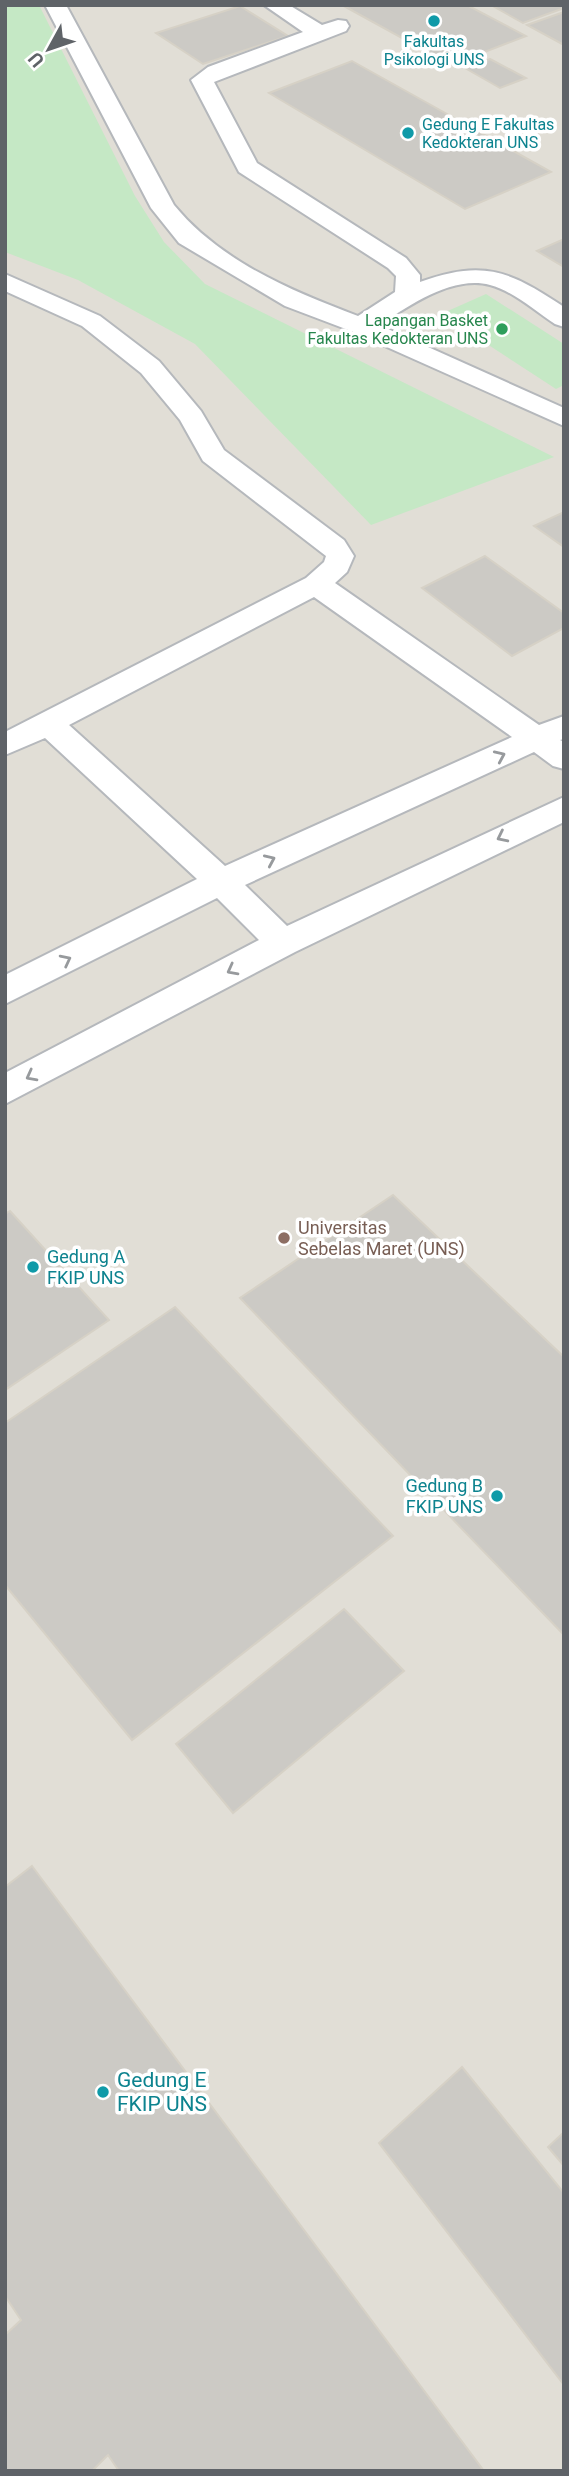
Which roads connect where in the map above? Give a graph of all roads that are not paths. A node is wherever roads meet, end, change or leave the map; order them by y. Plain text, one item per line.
1 (55, 5) edge
2 (274, 5) edge
3 (5, 281) edge
4 (408, 295) junction
5 (564, 319) edge
6 (360, 326) junction
7 (564, 418) edge
8 (316, 584) junction
9 (48, 723) junction
10 (550, 733) edge
11 (5, 745) edge
12 (564, 758) edge
13 (564, 808) edge
14 (221, 882) junction
15 (283, 943) junction
16 (5, 991) edge
17 (5, 1090) edge

1 - 6 lane
2 - 4 lane
3 - 8 lane
4 - 5 lane
4 - 6 lane
6 - 7 lane
8 - 9 lane
8 - 10 lane
9 - 11 lane
9 - 14 lane
10 - 12 lane
14 -> 10 lane
13 -> 15 lane
14 - 15 lane
16 -> 14 lane
15 -> 17 lane

